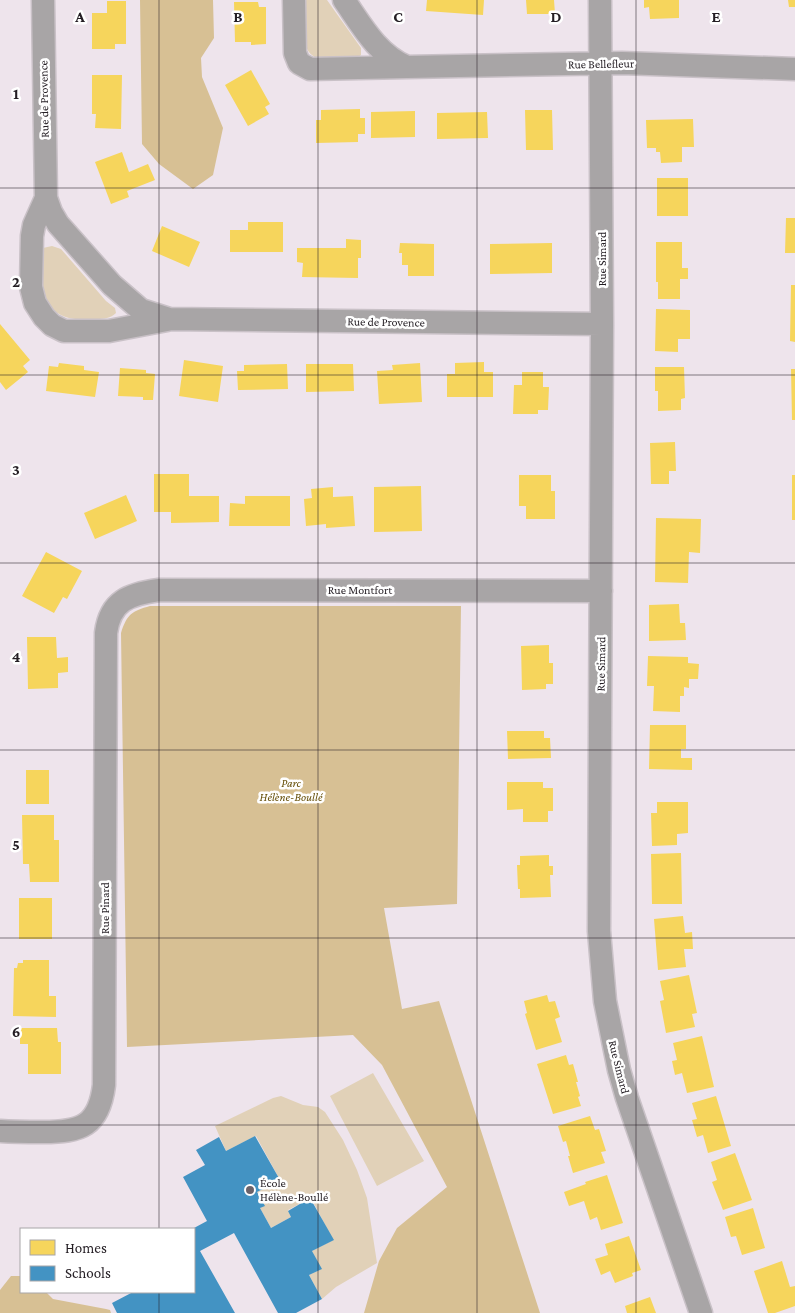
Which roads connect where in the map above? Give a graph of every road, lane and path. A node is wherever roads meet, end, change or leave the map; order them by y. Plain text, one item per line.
1 (43, 0) edge
2 (294, 0) edge
3 (344, 0) edge
4 (600, 0) edge
5 (601, 64) junction
6 (407, 68) junction
7 (795, 69) edge
8 (46, 198) junction
9 (169, 319) junction
10 (602, 324) junction
11 (601, 591) junction
12 (121, 602) joint
13 (0, 1131) edge
14 (701, 1313) edge

1 - 8 street, Rue de Provence
2 - 6 street, Rue Bellefleur
3 - 6 street
4 - 5 street, Rue Simard
5 - 6 street, Rue Bellefleur
5 - 7 street, Rue Bellefleur
5 - 10 street, Rue Simard
8 - 9 street, Rue de Provence
8 - 9 street, Rue de Provence
9 - 10 street, Rue de Provence
10 - 11 street, Rue Simard
11 - 12 street, Rue Montfort
11 - 14 street, Rue Simard
12 - 13 street, Rue Pinard

